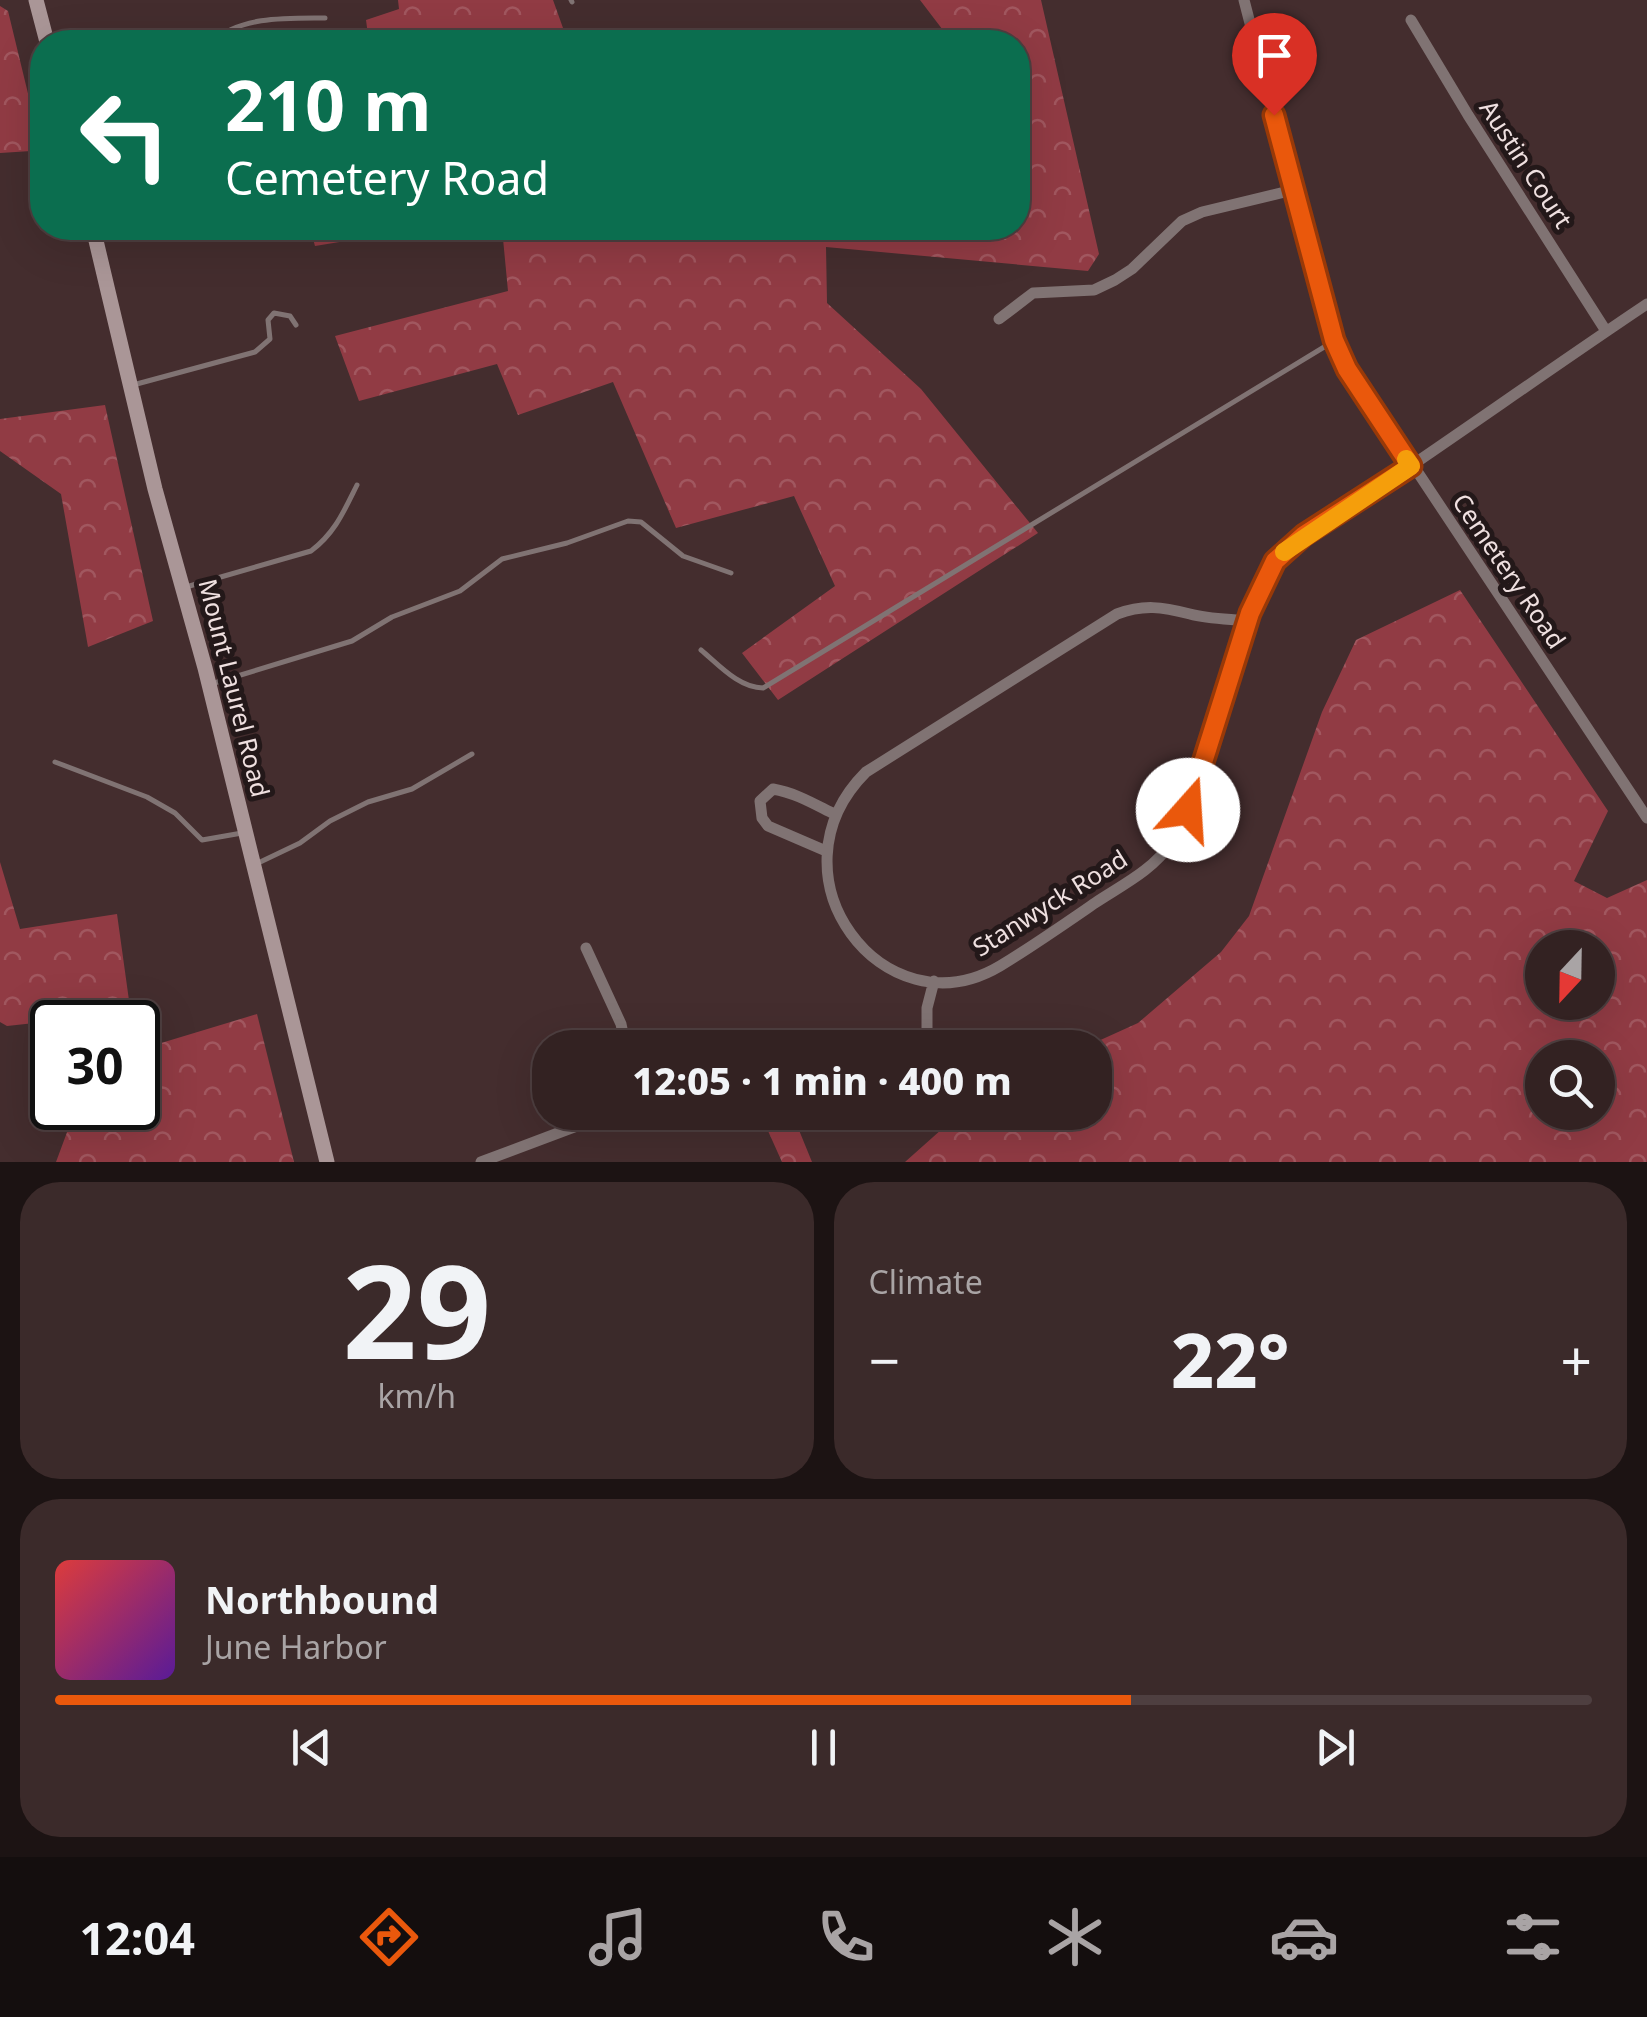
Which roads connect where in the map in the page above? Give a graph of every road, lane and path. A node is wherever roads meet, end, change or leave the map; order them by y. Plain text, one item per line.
1 (36, 0) edge
2 (1244, 0) edge
3 (325, 18) dead end
4 (1412, 20) dead end
5 (44, 30) edge
6 (229, 30) edge
7 (1293, 190) junction
8 (96, 240) edge
9 (1647, 304) edge
10 (999, 319) dead end
11 (296, 324) dead end
12 (1606, 331) junction
13 (1334, 340) junction
14 (133, 385) junction
15 (1411, 466) junction
16 (358, 485) dead end
17 (731, 573) dead end
18 (183, 588) junction
19 (1248, 621) junction
20 (701, 650) dead end
21 (208, 684) junction
22 (472, 754) dead end
23 (56, 762) dead end
24 (834, 814) junction
25 (1647, 818) edge
26 (245, 832) junction
27 (826, 851) junction
28 (254, 866) junction
29 (586, 948) dead end
30 (934, 981) junction
31 (622, 1030) edge
32 (927, 1030) edge
33 (566, 1130) edge
34 (326, 1162) edge
35 (481, 1162) edge

1 - 5 main road
2 - 7 street, Cemetery Road
3 - 6 lane
4 - 12 street, Austin Court
7 - 10 street
7 - 13 street, Cemetery Road
8 - 14 main road, Mount Laurel Road
9 - 12 street, Stanwyck Road
11 - 14 lane
12 - 15 street, Stanwyck Road
13 - 15 street, Cemetery Road
13 - 20 lane
14 - 18 main road, Mount Laurel Road
15 - 19 street, Stanwyck Road
15 - 25 street, Cemetery Road
16 - 18 lane
17 - 21 lane
18 - 21 main road, Mount Laurel Road
19 - 24 street, Stanwyck Road
19 - 30 street, Stanwyck Road
21 - 26 main road, Mount Laurel Road
22 - 28 lane
23 - 26 lane
24 - 27 street, Stanwyck Road
24 - 27 street
26 - 28 main road, Mount Laurel Road
27 - 30 street, Stanwyck Road
28 - 34 main road, Mount Laurel Road
29 - 31 street
30 - 32 street
33 - 35 street

